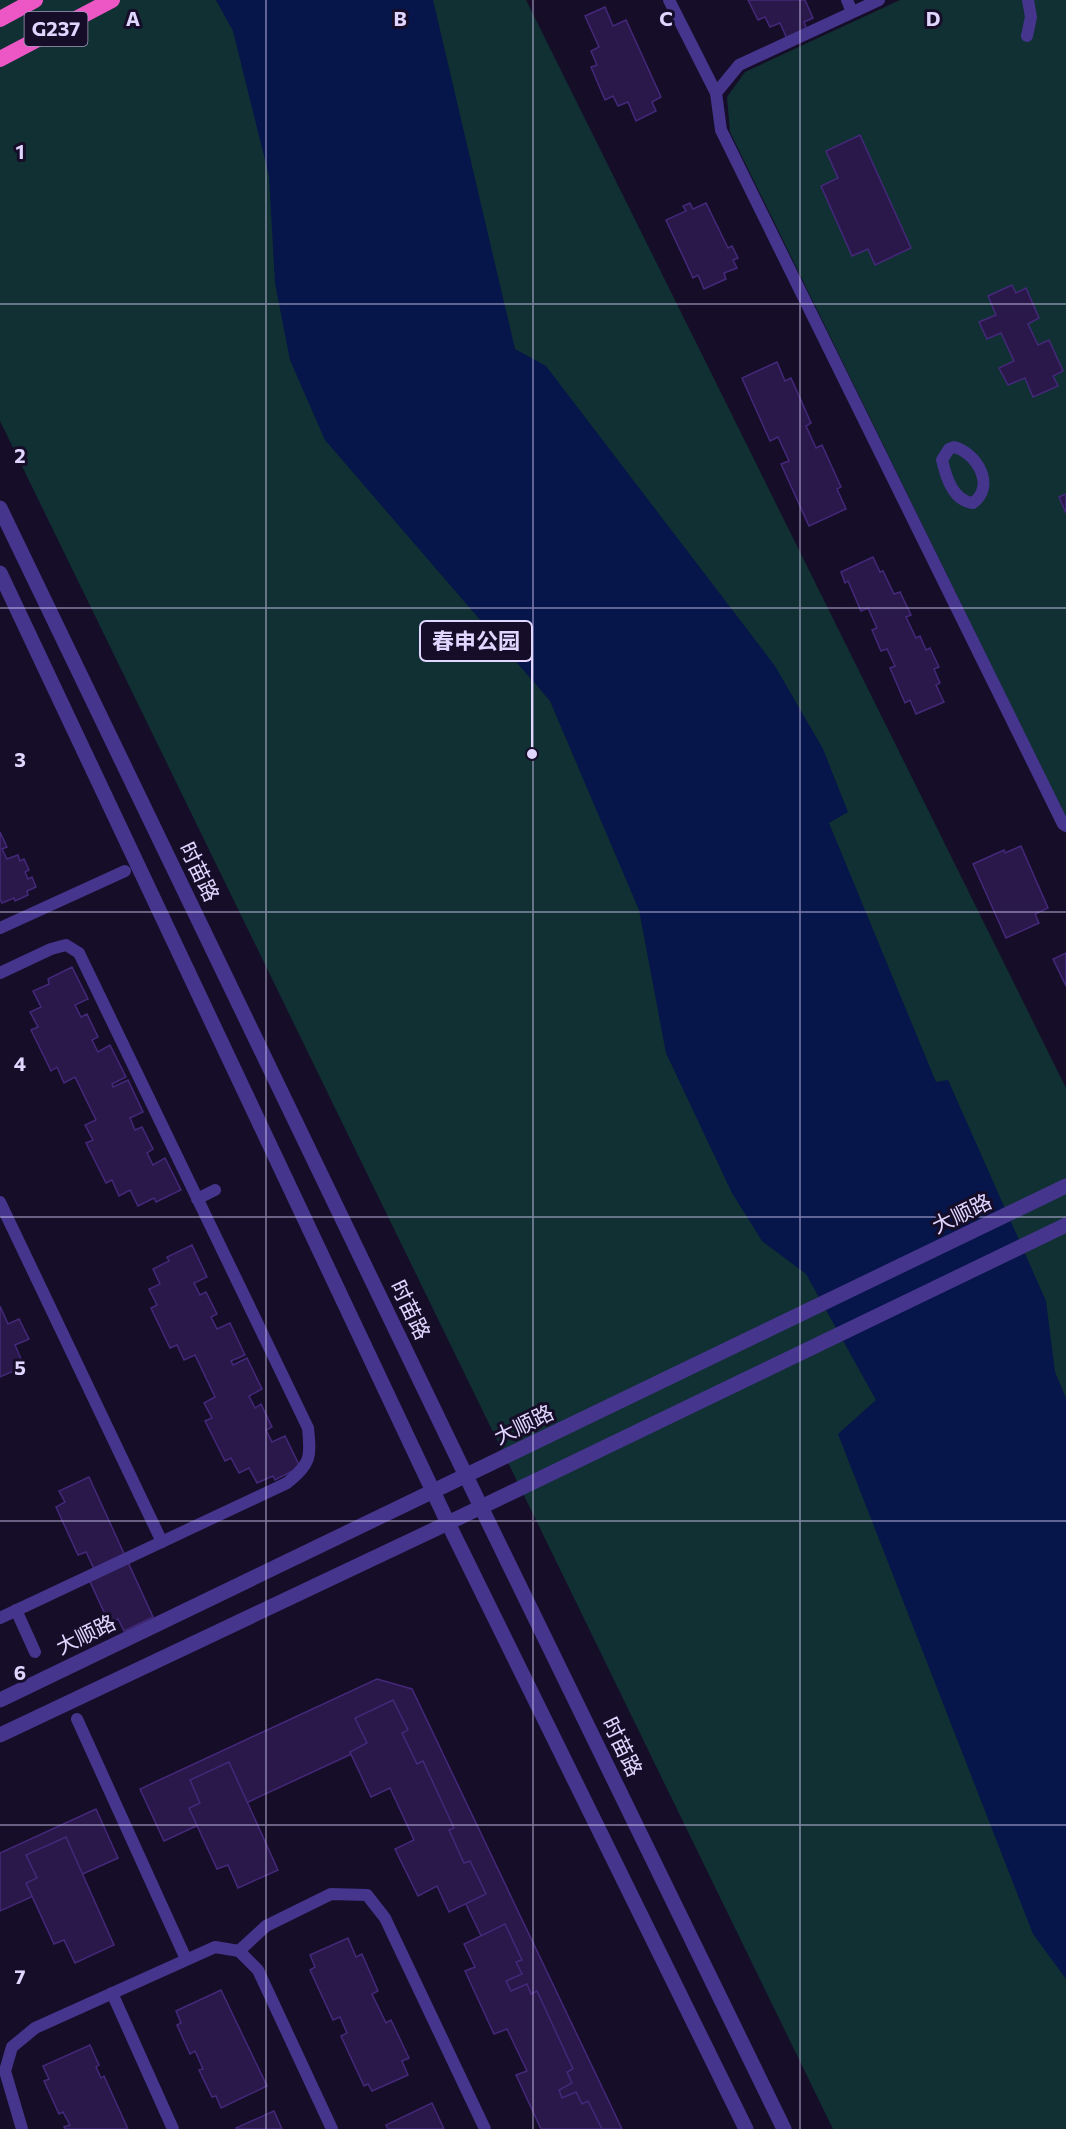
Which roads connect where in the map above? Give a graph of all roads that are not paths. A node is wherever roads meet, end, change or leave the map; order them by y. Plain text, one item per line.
1 (35, 0) edge
2 (112, 0) edge
3 (669, 0) edge
4 (847, 0) edge
5 (879, 0) edge
6 (1028, 0) edge
7 (852, 12) junction
8 (0, 20) edge
9 (1027, 36) dead end
10 (0, 59) edge
11 (716, 93) junction
12 (973, 503) joint
13 (0, 508) edge
14 (0, 573) edge
15 (1066, 826) edge
16 (125, 871) dead end
17 (0, 928) edge
18 (0, 974) edge
19 (1066, 1186) edge
20 (215, 1190) dead end
21 (197, 1199) junction
22 (0, 1202) edge
23 (1066, 1226) edge
24 (467, 1476) junction
25 (481, 1507) junction
26 (448, 1523) junction
27 (162, 1542) junction
28 (16, 1610) junction
29 (0, 1618) edge
30 (35, 1652) dead end
31 (0, 1700) edge
32 (77, 1719) dead end
33 (0, 1735) edge
34 (239, 1951) junction
35 (186, 1959) junction
36 (112, 1994) junction
37 (22, 2129) edge
38 (173, 2129) edge
39 (332, 2129) edge
40 (485, 2129) edge
41 (746, 2129) edge
42 (784, 2129) edge

1 - 8 highway, G237
2 - 10 highway, G237
3 - 11 lane
4 - 7 lane
5 - 7 lane
6 - 9 lane
7 - 11 lane
11 - 15 lane
12 - 12 lane
13 - 24 street, 时苗路
14 - 26 street
16 - 17 lane
18 - 21 lane
19 - 24 street, 大顺路
20 - 21 lane
21 - 27 lane
22 - 27 lane
23 - 25 street
24 - 25 street, 时苗路
24 - 31 street, 大顺路
25 - 26 street
25 - 42 street, 时苗路
26 - 33 street
26 - 41 street
27 - 28 lane
28 - 29 lane
28 - 30 lane
32 - 35 lane
34 - 35 lane
34 - 39 lane
34 - 40 lane
35 - 36 lane
36 - 37 lane
36 - 38 lane

